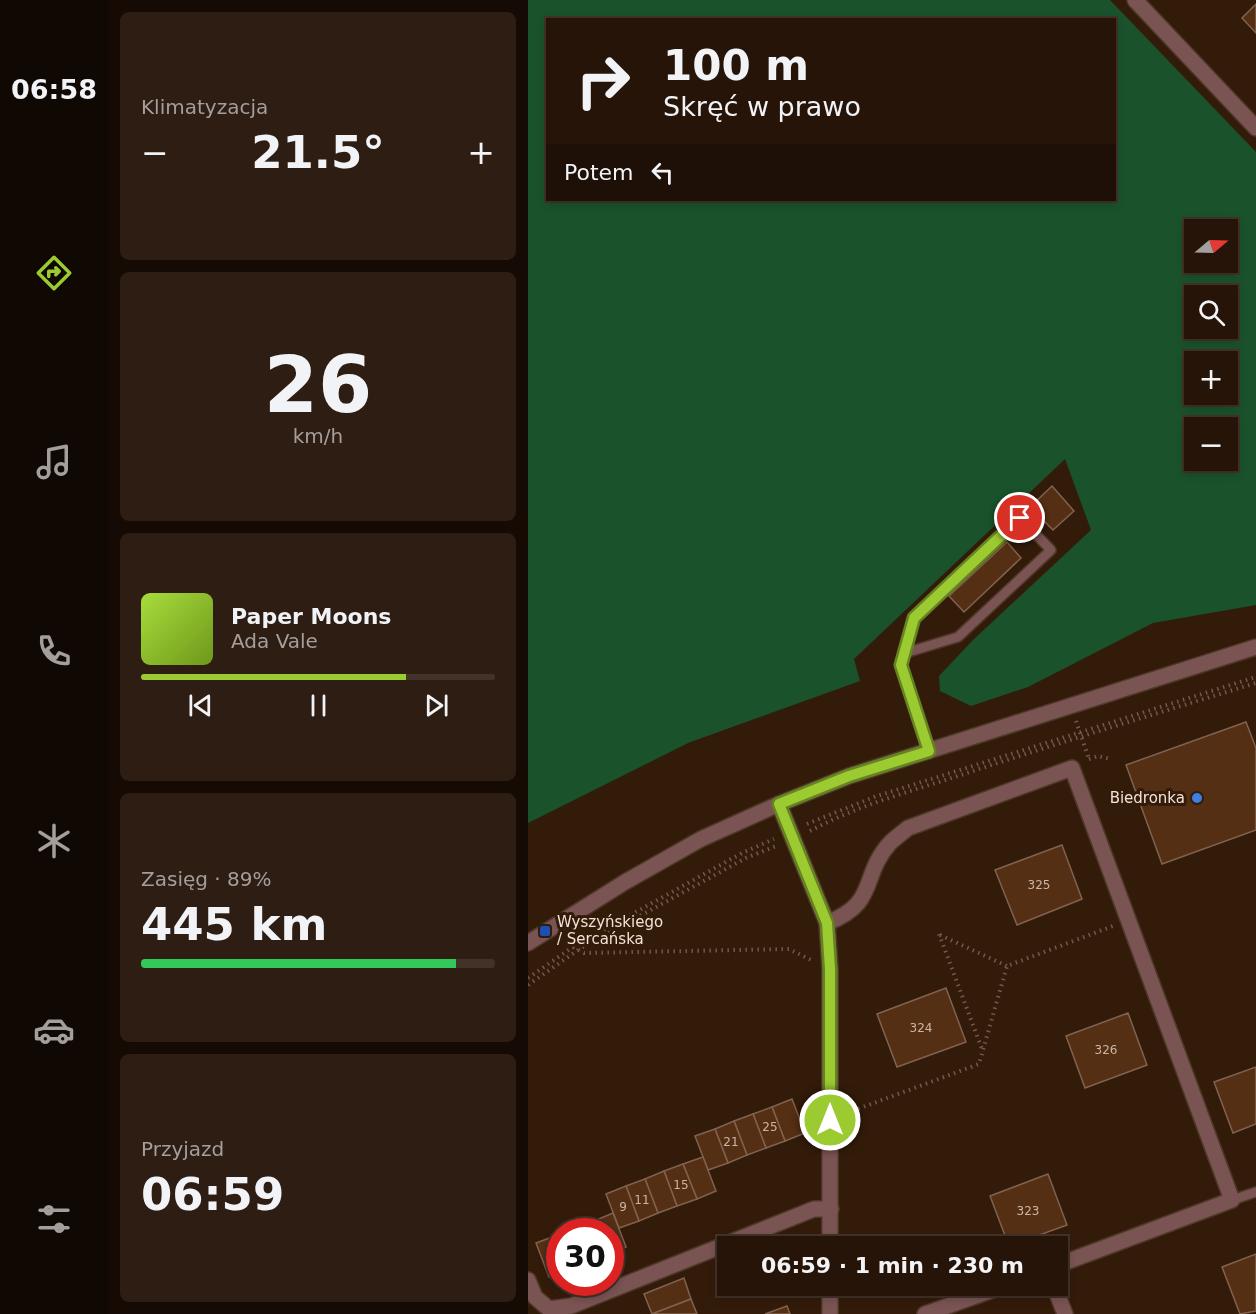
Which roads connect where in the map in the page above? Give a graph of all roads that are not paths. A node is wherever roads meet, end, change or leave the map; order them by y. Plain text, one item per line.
1 (1135, 0) edge
2 (1256, 128) edge
3 (1256, 647) edge
4 (905, 653) junction
5 (929, 751) junction
6 (779, 804) junction
7 (827, 923) junction
8 (528, 943) edge
9 (1256, 1192) edge
10 (1232, 1200) junction
11 (831, 1209) junction
12 (830, 1236) edge
13 (1068, 1262) edge
14 (528, 1280) edge
15 (830, 1296) edge
16 (976, 1296) edge
17 (1058, 1296) edge
18 (573, 1310) edge
19 (830, 1314) edge
20 (925, 1314) edge
21 (1065, 1314) edge

1 - 2 street
3 - 5 street
4 - 4 lane
4 - 5 lane
5 - 6 street
6 - 7 street
6 - 8 street
7 - 10 street
7 - 11 street
9 - 10 lane
10 - 13 street
11 - 12 street
11 - 18 street
14 - 18 street
15 - 19 street
16 - 20 street
17 - 21 street

